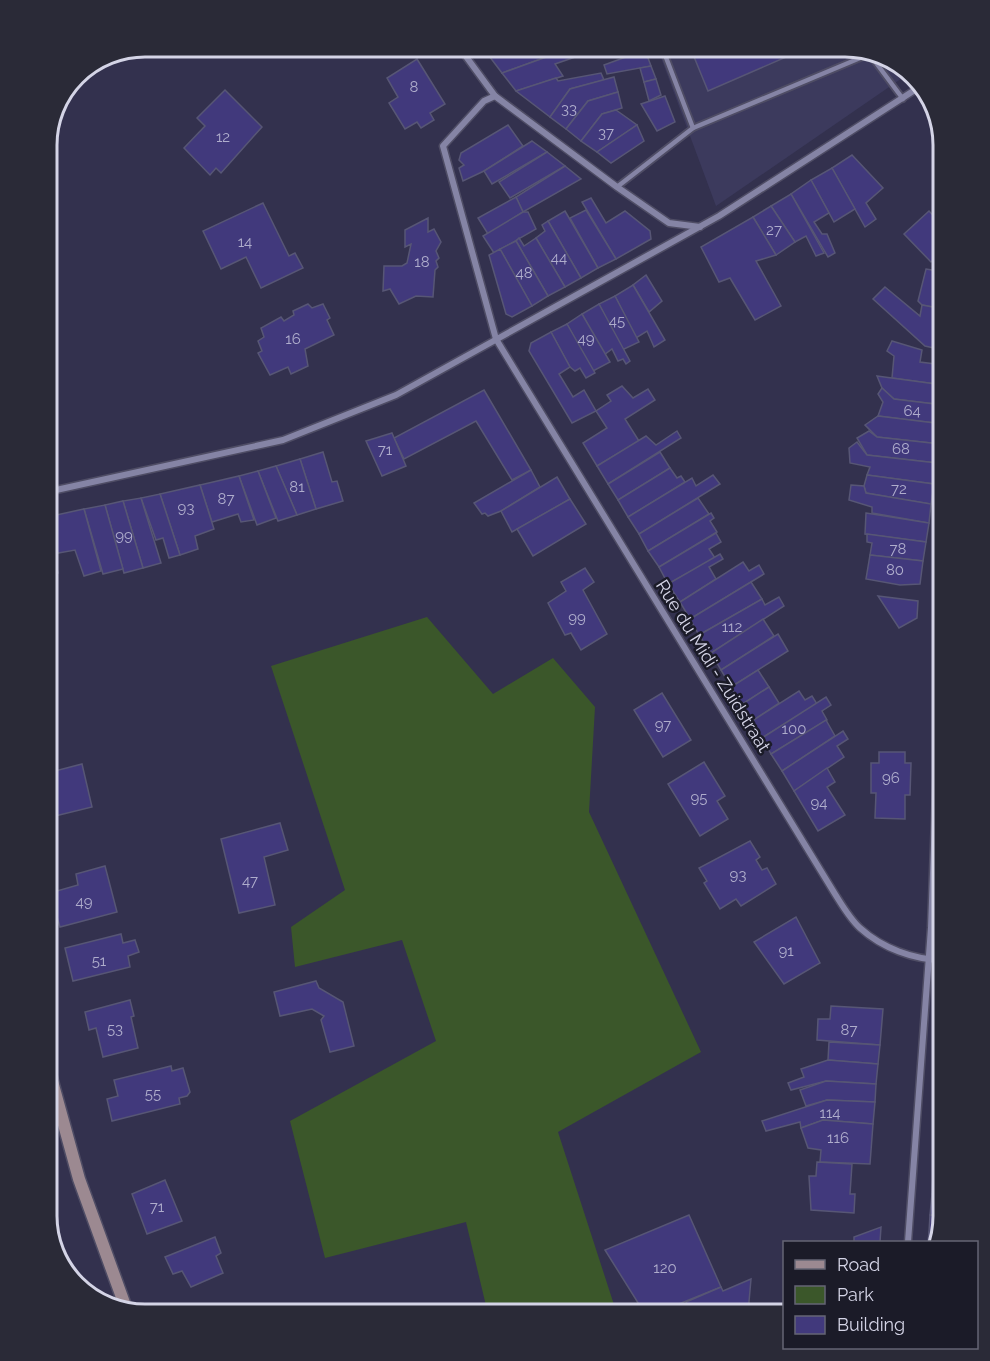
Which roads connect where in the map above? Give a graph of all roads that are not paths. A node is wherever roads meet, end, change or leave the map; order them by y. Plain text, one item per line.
1 (466, 57) edge
2 (666, 57) edge
3 (858, 58) edge
4 (877, 63) edge
5 (914, 91) edge
6 (495, 96) junction
7 (903, 99) junction
8 (693, 128) junction
9 (617, 188) junction
10 (700, 227) junction
11 (496, 339) junction
12 (57, 490) edge
13 (933, 863) edge
14 (929, 960) junction
15 (933, 960) edge
16 (57, 1102) edge
17 (908, 1241) edge
18 (123, 1301) edge

1 - 6 street
2 - 8 lane
3 - 8 lane
4 - 7 lane
5 - 7 street
6 - 9 street
6 - 11 street, Rue du Midi - Zuidstraat
7 - 10 street
8 - 9 lane
9 - 10 street
10 - 11 street
11 - 12 street
11 - 14 street, Rue du Midi - Zuidstraat
13 - 14 street
14 - 15 street, Rue du Midi - Zuidstraat
14 - 17 street
16 - 18 street

